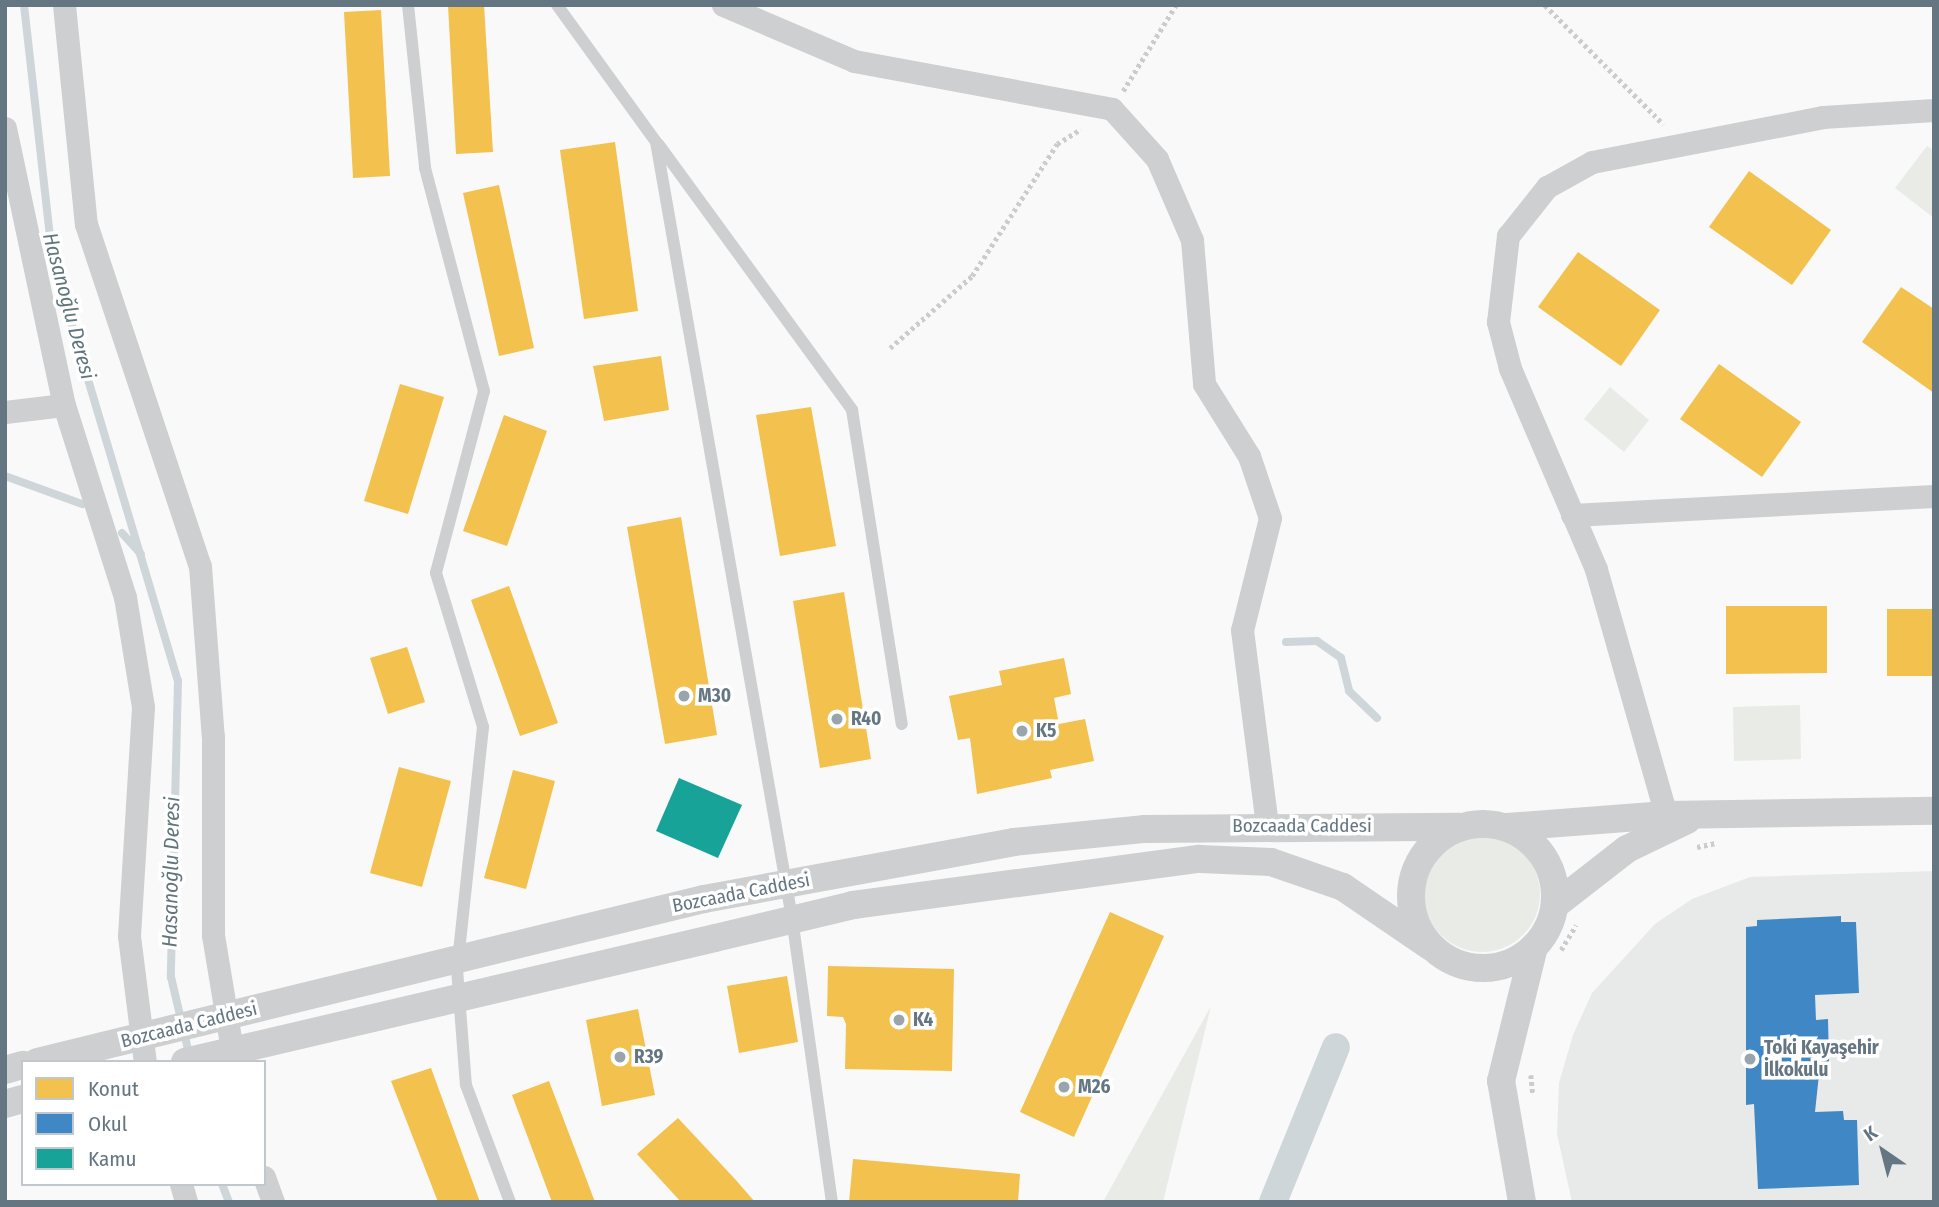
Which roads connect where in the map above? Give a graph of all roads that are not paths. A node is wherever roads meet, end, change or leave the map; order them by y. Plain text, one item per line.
1 (64, 5) edge
2 (408, 5) edge
3 (557, 5) edge
4 (723, 5) edge
5 (1934, 110) edge
6 (5, 128) edge
7 (656, 142) junction
8 (64, 405) junction
9 (5, 412) edge
10 (1934, 496) edge
11 (1572, 515) junction
12 (902, 724) dead end
13 (1934, 811) edge
14 (1665, 815) junction
15 (1695, 816) junction
16 (1267, 826) junction
17 (1459, 827) junction
18 (1507, 827) junction
19 (785, 882) junction
20 (1555, 905) junction
21 (792, 918) junction
22 (1431, 947) junction
23 (1543, 955) junction
24 (45, 1060) edge
25 (145, 1060) edge
26 (194, 1060) edge
27 (234, 1060) edge
28 (266, 1183) edge
29 (273, 1202) edge
30 (510, 1202) edge
31 (832, 1202) edge
32 (1522, 1202) edge

1 - 27 street
2 - 30 lane
3 - 7 lane
4 - 16 street
5 - 11 street
6 - 8 street
7 - 12 lane
7 - 19 lane
8 - 9 street
8 - 25 street
10 - 11 street
11 - 14 street
13 - 15 street
14 - 15 street
14 - 18 street
15 - 20 street
16 - 17 street, Bozcaada Caddesi
16 - 19 street, Bozcaada Caddesi
17 - 18 street
17 - 22 street
18 - 20 street
19 - 21 lane
19 - 24 street, Bozcaada Caddesi, bridge
20 - 23 street
21 - 22 street, Bozcaada Caddesi
21 - 26 street, Bozcaada Caddesi, bridge
21 - 31 lane
22 - 23 street
23 - 32 street
28 - 29 street

